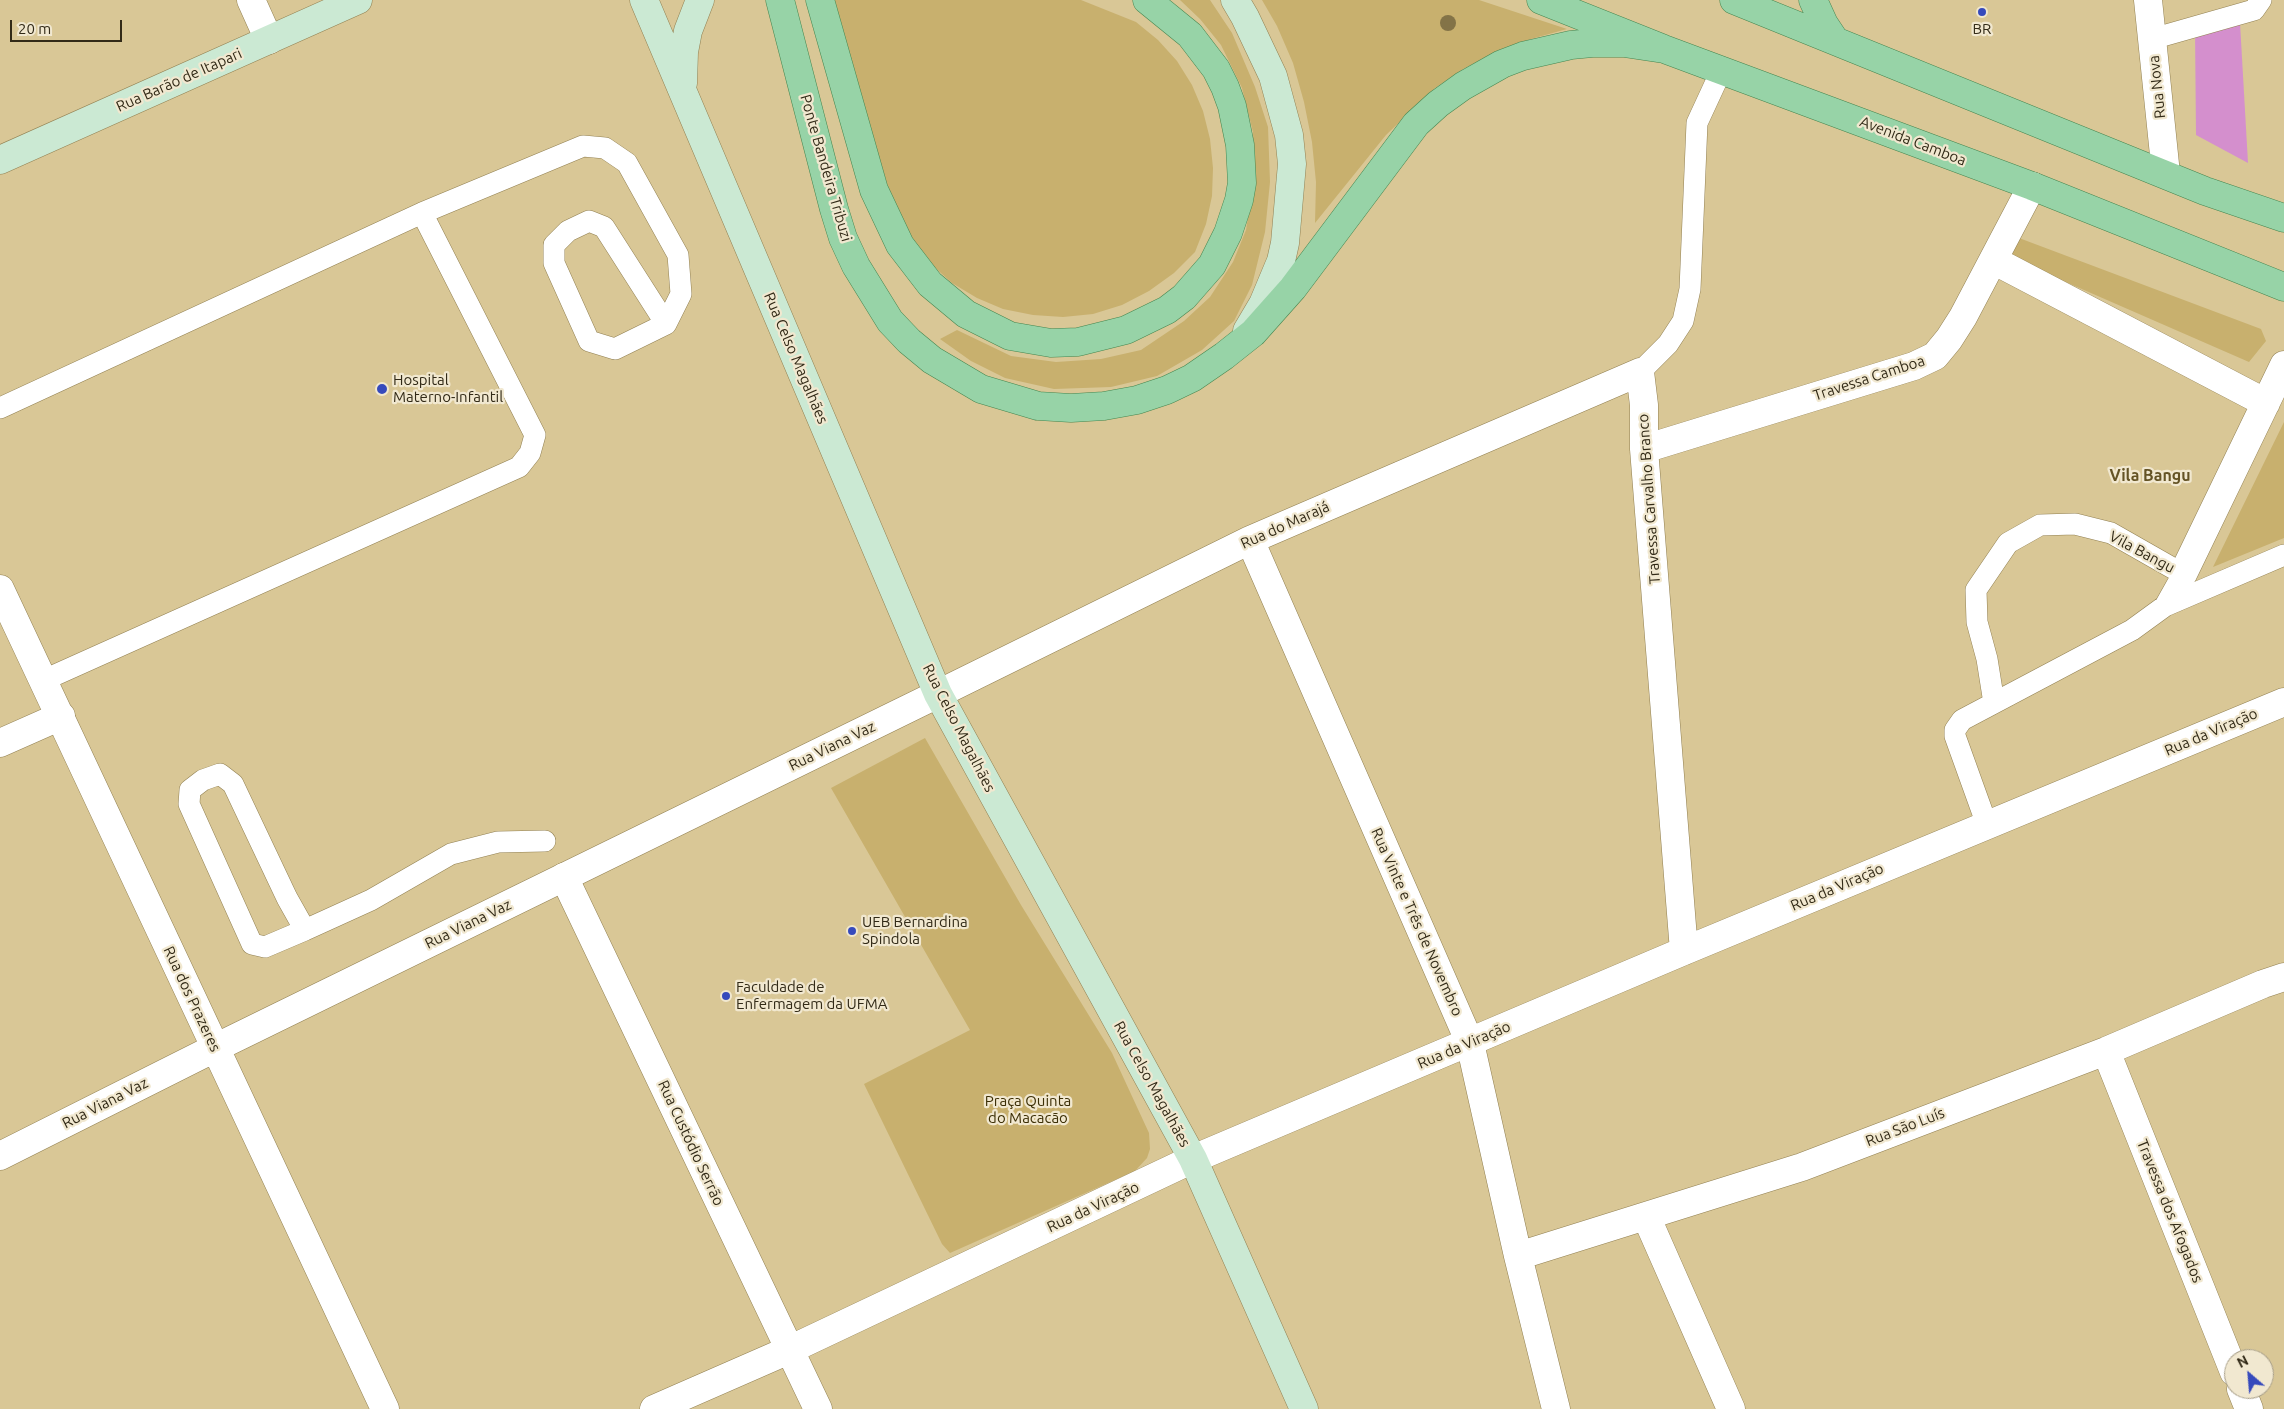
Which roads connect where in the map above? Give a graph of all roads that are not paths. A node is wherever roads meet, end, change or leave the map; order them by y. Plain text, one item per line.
1 (251, 0) edge
2 (358, 0) edge
3 (644, 0) edge
4 (700, 0) edge
5 (780, 0) edge
6 (1147, 0) edge
7 (1235, 0) edge
8 (1541, 0) edge
9 (1734, 0) edge
10 (1813, 0) edge
11 (2148, 0) edge
12 (2261, 0) edge
13 (823, 13) edge
14 (1834, 39) junction
15 (2152, 39) junction
16 (269, 40) junction
17 (1664, 49) junction
18 (1722, 69) junction
19 (683, 89) junction
20 (0, 160) edge
21 (2166, 174) junction
22 (2032, 186) junction
23 (422, 213) junction
24 (2284, 218) edge
25 (1993, 260) junction
26 (2284, 287) edge
27 (666, 324) junction
28 (1224, 356) junction
29 (2284, 365) edge
30 (1640, 372) junction
31 (2266, 402) junction
32 (0, 408) edge
33 (1644, 449) junction
34 (1250, 540) junction
35 (2284, 555) edge
36 (2183, 574) junction
37 (0, 589) edge
38 (2165, 606) junction
39 (44, 680) junction
40 (938, 694) junction
41 (2284, 702) edge
42 (1994, 703) junction
43 (61, 716) junction
44 (0, 743) edge
45 (1987, 825) junction
46 (545, 841) dead end
47 (564, 877) junction
48 (305, 930) junction
49 (1684, 951) junction
50 (2284, 977) edge
51 (1470, 1043) junction
52 (215, 1048) junction
53 (2106, 1051) junction
54 (0, 1156) edge
55 (1193, 1159) junction
56 (1646, 1216) junction
57 (1518, 1256) junction
58 (2225, 1349) edge
59 (789, 1350) junction
60 (1726, 1407) edge
61 (1556, 1408) edge
62 (385, 1409) edge
63 (654, 1409) edge
64 (818, 1409) edge
65 (1304, 1409) edge

1 - 16 street
2 - 16 main road, Rua Barão de Itapari
3 - 19 main road, Rua Celso Magalhães
4 - 19 main road
5 - 28 main road, Ponte Bandeira Tribuzi
6 - 13 main road
7 - 28 main road, Ponte Bandeira Tribuzi
8 - 17 main road, Avenida Camboa
9 - 14 main road
10 - 14 main road
11 - 15 street, Rua Nova
12 - 15 lane
14 - 21 main road
15 - 21 street, Rua Nova
16 - 20 main road, Rua Barão de Itapari
17 - 18 main road, Avenida Camboa
17 - 28 main road
18 - 22 main road, Avenida Camboa
18 - 30 lane
19 - 40 main road, Rua Celso Magalhães
21 - 24 main road
22 - 25 street, Travessa Camboa
22 - 26 main road, Avenida Camboa
23 - 27 lane
23 - 32 lane
23 - 39 lane
25 - 31 street
25 - 33 street, Travessa Camboa
27 - 27 lane
29 - 31 street, Vila Bangu
30 - 33 street, Travessa Carvalho Branco
30 - 34 street, Rua do Marajá
31 - 36 street, Vila Bangu
33 - 49 street, Travessa Carvalho Branco
34 - 40 street, Rua do Marajá
34 - 51 street, Rua Vinte e Três de Novembro
35 - 38 lane
36 - 38 lane, Vila Bangu
36 - 42 lane, Vila Bangu
37 - 39 street, Rua dos Prazeres
38 - 42 lane, Vila Bangu
39 - 43 street, Rua dos Prazeres
40 - 47 street, Rua Viana Vaz
40 - 55 main road, Rua Celso Magalhães
41 - 45 street, Rua da Viração
42 - 45 lane, Vila Bangu
43 - 44 street
43 - 52 street, Rua dos Prazeres
45 - 49 street, Rua da Viração
46 - 48 lane
47 - 52 street, Rua Viana Vaz
47 - 59 street, Rua Custódio Serrão
48 - 48 lane
49 - 51 street, Rua da Viração
50 - 53 street, Rua São Luís
51 - 55 street, Rua da Viração
51 - 57 street, Rua Vinte e Três de Novembro
52 - 54 street, Rua Viana Vaz
52 - 62 street, Rua dos Prazeres
53 - 56 street, Rua São Luís
53 - 58 street, Travessa dos Afogados
55 - 59 street, Rua da Viração
55 - 65 main road, Rua Celso Magalhães
56 - 57 street, Rua São Luís
56 - 60 street
57 - 61 street, Rua Vinte e Três de Novembro
59 - 63 street, Rua da Viração
59 - 64 street, Rua Custódio Serrão

